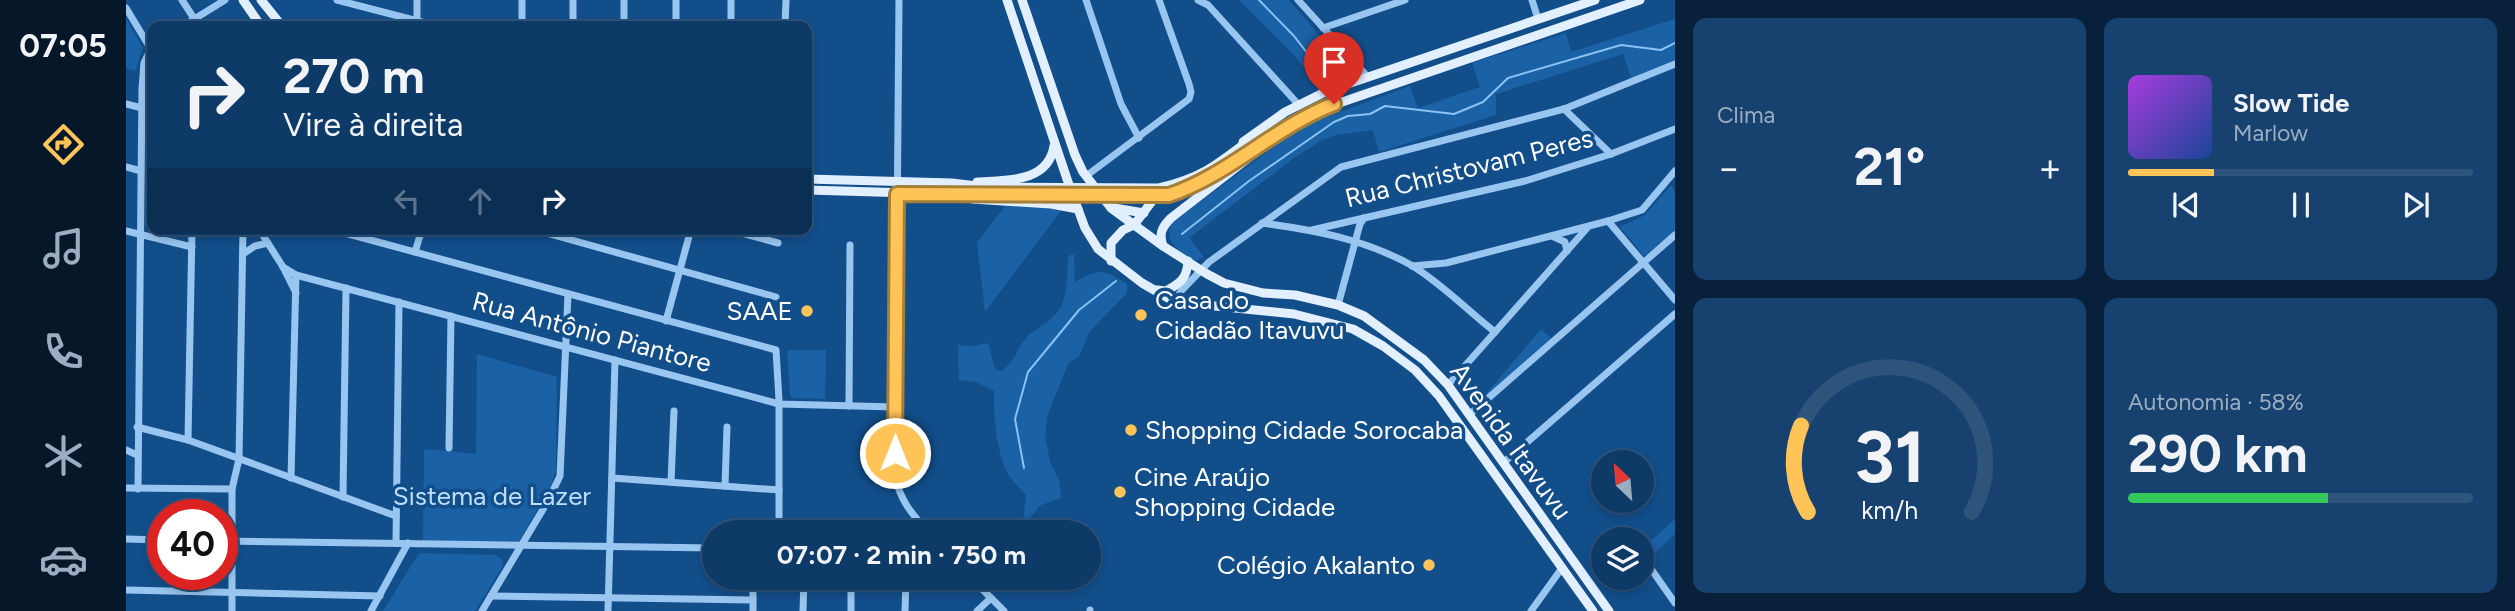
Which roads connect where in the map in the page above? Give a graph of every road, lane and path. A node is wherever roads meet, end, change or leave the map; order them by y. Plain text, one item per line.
1 (182, 0) edge
2 (225, 0) edge
3 (243, 0) edge
4 (261, 0) edge
5 (337, 0) edge
6 (417, 0) edge
7 (522, 0) edge
8 (573, 0) edge
9 (624, 0) edge
10 (676, 0) edge
11 (731, 0) edge
12 (786, 0) edge
13 (899, 0) edge
14 (1007, 0) edge
15 (1022, 0) edge
16 (1086, 0) edge
17 (1198, 0) edge
18 (1298, 0) edge
19 (1405, 0) edge
20 (1532, 0) edge
21 (1595, 0) edge
22 (1640, 0) edge
23 (363, 3) edge
24 (1161, 3) edge
25 (126, 8) edge
26 (1538, 19) junction
27 (195, 21) edge
28 (199, 21) edge
29 (258, 21) edge
30 (278, 21) edge
31 (417, 21) joint
32 (522, 21) edge
33 (573, 21) edge
34 (624, 21) edge
35 (676, 21) edge
36 (731, 21) edge
37 (785, 21) edge
38 (1323, 28) junction
39 (147, 42) edge
40 (147, 57) edge
41 (1675, 64) edge
42 (1367, 76) junction
43 (147, 84) edge
44 (142, 88) junction
45 (126, 104) edge
46 (1298, 104) junction
47 (142, 108) junction
48 (1564, 109) junction
49 (1291, 123) junction
50 (1675, 129) edge
51 (1139, 138) junction
52 (1054, 144) junction
53 (1251, 145) junction
54 (1611, 154) junction
55 (126, 167) edge
56 (141, 171) junction
57 (1675, 171) edge
58 (1086, 176) junction
59 (812, 179) edge
60 (897, 181) junction
61 (952, 183) junction
62 (1069, 185) junction
63 (812, 190) edge
64 (978, 191) junction
65 (897, 194) junction
66 (960, 195) junction
67 (1103, 199) junction
68 (1111, 208) junction
69 (1282, 208) junction
70 (1078, 209) junction
71 (1144, 213) junction
72 (1364, 218) junction
73 (1608, 221) junction
74 (1262, 223) junction
75 (1134, 225) junction
76 (1287, 226) junction
77 (1589, 226) junction
78 (1123, 230) junction
79 (1312, 230) junction
80 (126, 231) edge
81 (140, 234) junction
82 (192, 235) edge
83 (244, 235) edge
84 (264, 235) edge
85 (351, 235) edge
86 (420, 235) edge
87 (553, 235) edge
88 (689, 235) edge
89 (749, 235) edge
90 (1147, 235) junction
91 (1675, 235) edge
92 (1552, 236) junction
93 (1357, 241) junction
94 (268, 243) junction
95 (778, 243) dead end
96 (850, 245) dead end
97 (1163, 246) junction
98 (192, 247) junction
99 (1567, 251) junction
100 (415, 253) junction
101 (243, 254) junction
102 (1111, 261) junction
103 (1188, 261) junction
104 (1446, 263) junction
105 (1643, 263) junction
106 (1412, 266) junction
107 (283, 267) junction
108 (1201, 270) junction
109 (680, 271) junction
110 (296, 275) junction
111 (346, 288) junction
112 (1152, 289) junction
113 (1444, 290) junction
114 (296, 293) junction
115 (568, 294) junction
116 (776, 297) dead end
117 (1675, 300) edge
118 (399, 302) junction
119 (1175, 302) junction
120 (1338, 305) junction
121 (1675, 314) edge
122 (452, 316) junction
123 (667, 321) junction
124 (1495, 332) junction
125 (565, 346) junction
126 (615, 360) junction
127 (1448, 385) junction
128 (1442, 400) junction
129 (779, 404) junction
130 (849, 406) junction
131 (895, 407) junction
132 (674, 411) dead end
133 (1469, 415) junction
134 (137, 427) junction
135 (727, 427) dead end
136 (188, 440) junction
137 (449, 448) dead end
138 (126, 450) edge
139 (138, 455) junction
140 (239, 459) junction
141 (1485, 460) junction
142 (1503, 463) junction
143 (291, 478) junction
144 (612, 478) junction
145 (671, 482) junction
146 (725, 486) junction
147 (126, 488) edge
148 (138, 489) junction
149 (232, 489) junction
150 (779, 490) junction
151 (342, 496) junction
152 (232, 499) edge
153 (396, 516) junction
154 (779, 520) edge
155 (917, 520) edge
156 (126, 539) edge
157 (147, 540) edge
158 (238, 541) edge
159 (394, 543) junction
160 (408, 543) junction
161 (502, 545) junction
162 (520, 545) junction
163 (610, 547) junction
164 (702, 548) edge
165 (400, 558) junction
166 (508, 566) junction
167 (1562, 568) junction
168 (1654, 573) edge
169 (126, 590) edge
170 (753, 590) edge
171 (804, 590) edge
172 (851, 590) edge
173 (906, 590) edge
174 (983, 590) edge
175 (232, 592) junction
176 (380, 596) junction
177 (491, 596) junction
178 (609, 598) junction
179 (991, 598) junction
180 (753, 600) junction
181 (1675, 603) edge
182 (232, 611) edge
183 (371, 611) edge
184 (482, 611) edge
185 (608, 611) edge
186 (753, 611) edge
187 (803, 611) edge
188 (851, 611) edge
189 (905, 611) edge
190 (977, 611) edge
191 (1004, 611) edge
192 (1531, 611) edge
193 (1593, 611) edge
194 (1609, 611) edge

1 - 27 street
2 - 28 street
3 - 29 main road
4 - 30 main road
5 - 23 street
6 - 31 street
7 - 32 street
8 - 33 street
9 - 34 street
10 - 35 street
11 - 36 street
12 - 37 street
13 - 60 street
14 - 52 main road, Avenida Itavuvu
15 - 58 main road, Avenida Itavuvu
16 - 51 street
17 - 46 street
18 - 38 street
19 - 38 street
20 - 26 street
21 - 26 main road
22 - 49 main road
23 - 31 street
24 - 51 street
25 - 39 street
26 - 42 main road
38 - 42 street
40 - 44 street
41 - 48 street
42 - 46 main road
43 - 44 street
44 - 47 street
45 - 47 street
46 - 53 main road
47 - 56 street
48 - 54 street
48 - 69 street
49 - 53 main road
49 - 97 main road
50 - 54 street, Rua Christovam Peres
51 - 58 street
52 - 61 main road
52 - 62 main road, Avenida Itavuvu
53 - 64 main road, bridge
53 - 71 main road
54 - 72 street, Rua Christovam Peres
55 - 56 street
56 - 81 street
57 - 73 street
58 - 67 main road, Avenida Itavuvu
59 - 60 main road
60 - 61 main road
60 - 65 street
61 - 64 main road
62 - 64 main road
62 - 67 main road, Avenida Itavuvu
62 - 70 main road, Avenida Itavuvu
63 - 65 main road
64 - 66 main road
65 - 66 main road
65 - 131 street
66 - 70 main road
67 - 68 main road, Avenida Itavuvu
68 - 71 main road
68 - 75 main road, Avenida Itavuvu
69 - 74 street
69 - 76 street
70 - 102 main road, Avenida Itavuvu
71 - 75 main road
72 - 79 street, Rua Christovam Peres
72 - 93 street
73 - 77 street
73 - 105 street
74 - 76 street
74 - 108 street
75 - 78 main road
75 - 90 main road, Avenida Itavuvu
76 - 79 street
77 - 92 street
77 - 99 street
78 - 90 main road
78 - 102 main road
79 - 93 street
80 - 81 street
81 - 98 street
81 - 134 street
82 - 98 street
83 - 101 street
84 - 94 street, Rua Antônio Piantore
85 - 100 street
86 - 100 street
87 - 109 street
88 - 109 street
89 - 95 street
90 - 97 main road, Avenida Itavuvu
91 - 105 street
92 - 99 street
92 - 104 street
93 - 106 street
93 - 120 street
94 - 101 street
94 - 107 street, Rua Antônio Piantore
96 - 130 street
97 - 103 main road, Avenida Itavuvu
98 - 136 street
99 - 124 street
100 - 115 street
101 - 140 street
102 - 112 main road, Avenida Itavuvu
103 - 108 main road, Avenida Itavuvu
103 - 112 main road
104 - 106 street
104 - 113 street
105 - 117 street
105 - 133 street
106 - 113 street
107 - 110 street, Rua Antônio Piantore
107 - 114 street, Rua Antônio Piantore
108 - 119 street
108 - 120 main road, Avenida Itavuvu
109 - 116 street
109 - 123 street
110 - 111 street, Rua Antônio Piantore
110 - 114 street
111 - 118 street, Rua Antônio Piantore
111 - 151 street
112 - 119 main road, Avenida Itavuvu
113 - 124 street
114 - 143 street
115 - 123 street
115 - 125 street
118 - 122 street, Rua Antônio Piantore
118 - 153 street
119 - 128 main road, Avenida Itavuvu
120 - 127 main road, Avenida Itavuvu
121 - 142 street
122 - 125 street, Rua Antônio Piantore
122 - 137 street
123 - 129 street
124 - 127 street
125 - 126 street, Rua Antônio Piantore
125 - 162 street
126 - 129 street, Rua Antônio Piantore
126 - 144 street
127 - 128 main road
127 - 133 main road, Avenida Itavuvu
128 - 141 main road, Avenida Itavuvu
129 - 130 street, Rua Antônio Piantore
129 - 150 street
130 - 131 street, Rua Antônio Piantore
131 - 155 street
132 - 145 street
133 - 142 main road, Avenida Itavuvu
134 - 136 street
134 - 139 street
135 - 146 street
136 - 140 street
138 - 139 street
139 - 148 street
140 - 143 street
140 - 149 street
141 - 142 main road
141 - 167 main road, Avenida Itavuvu
142 - 194 main road, Avenida Itavuvu
143 - 151 street
144 - 145 street
144 - 163 street
145 - 146 street
146 - 150 street
147 - 148 street
148 - 149 street
149 - 152 street
150 - 154 street
151 - 153 street
153 - 159 street
156 - 157 street
158 - 159 street
159 - 160 street
159 - 165 street
160 - 161 street
160 - 165 street
161 - 162 street
161 - 166 street
162 - 163 street
162 - 166 street
163 - 164 street
163 - 178 street
165 - 176 street
166 - 177 street
167 - 192 street
167 - 193 main road, Avenida Itavuvu
168 - 181 street
169 - 175 street
170 - 180 street
171 - 187 street
172 - 188 street
173 - 189 street
174 - 179 street
175 - 176 street
175 - 182 street
176 - 183 street
177 - 178 street
177 - 184 street
178 - 180 street
178 - 185 street
179 - 190 street
179 - 191 street
180 - 186 street

